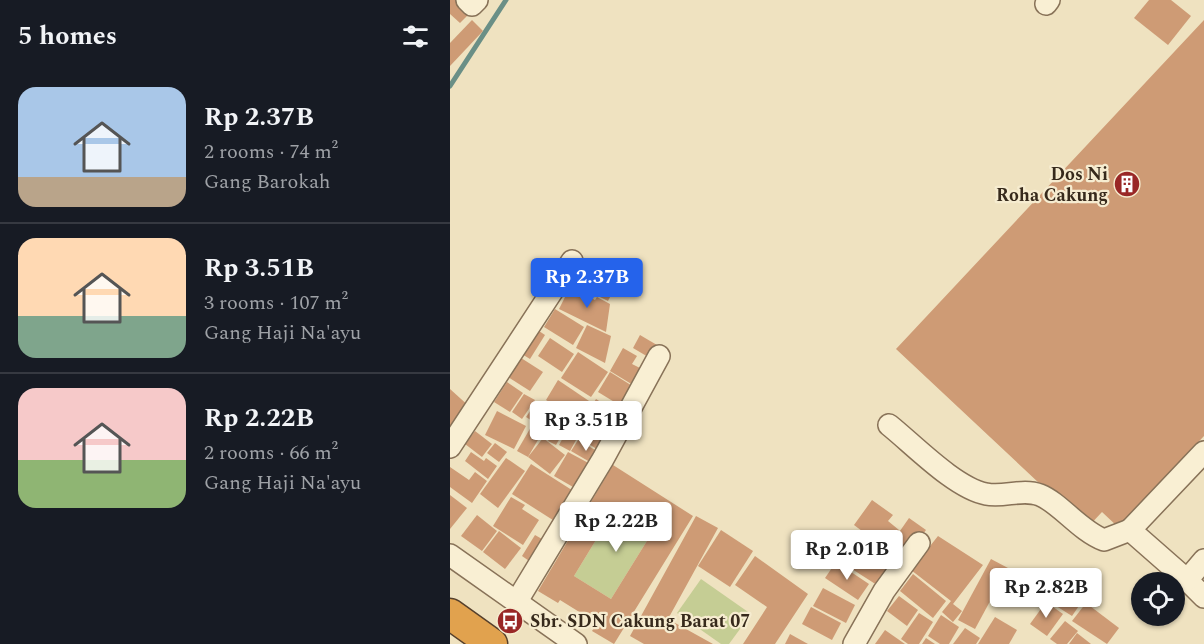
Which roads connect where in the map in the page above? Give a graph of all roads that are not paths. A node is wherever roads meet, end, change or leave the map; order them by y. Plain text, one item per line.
1 (467, 0) edge
2 (477, 0) edge
3 (572, 261) dead end
4 (659, 356) dead end
5 (889, 425) dead end
6 (450, 447) edge
7 (1204, 452) edge
8 (1130, 530) junction
9 (919, 543) dead end
10 (450, 555) edge
11 (1204, 560) edge
12 (1187, 580) junction
13 (1204, 597) edge
14 (517, 601) junction
15 (450, 614) edge
16 (492, 644) edge
17 (576, 644) edge
18 (854, 644) edge

1 - 2 street
3 - 6 street
4 - 14 street
5 - 8 street
7 - 8 street
8 - 12 street
9 - 18 street
10 - 14 street
11 - 12 street
12 - 13 street
14 - 17 street
15 - 16 highway

